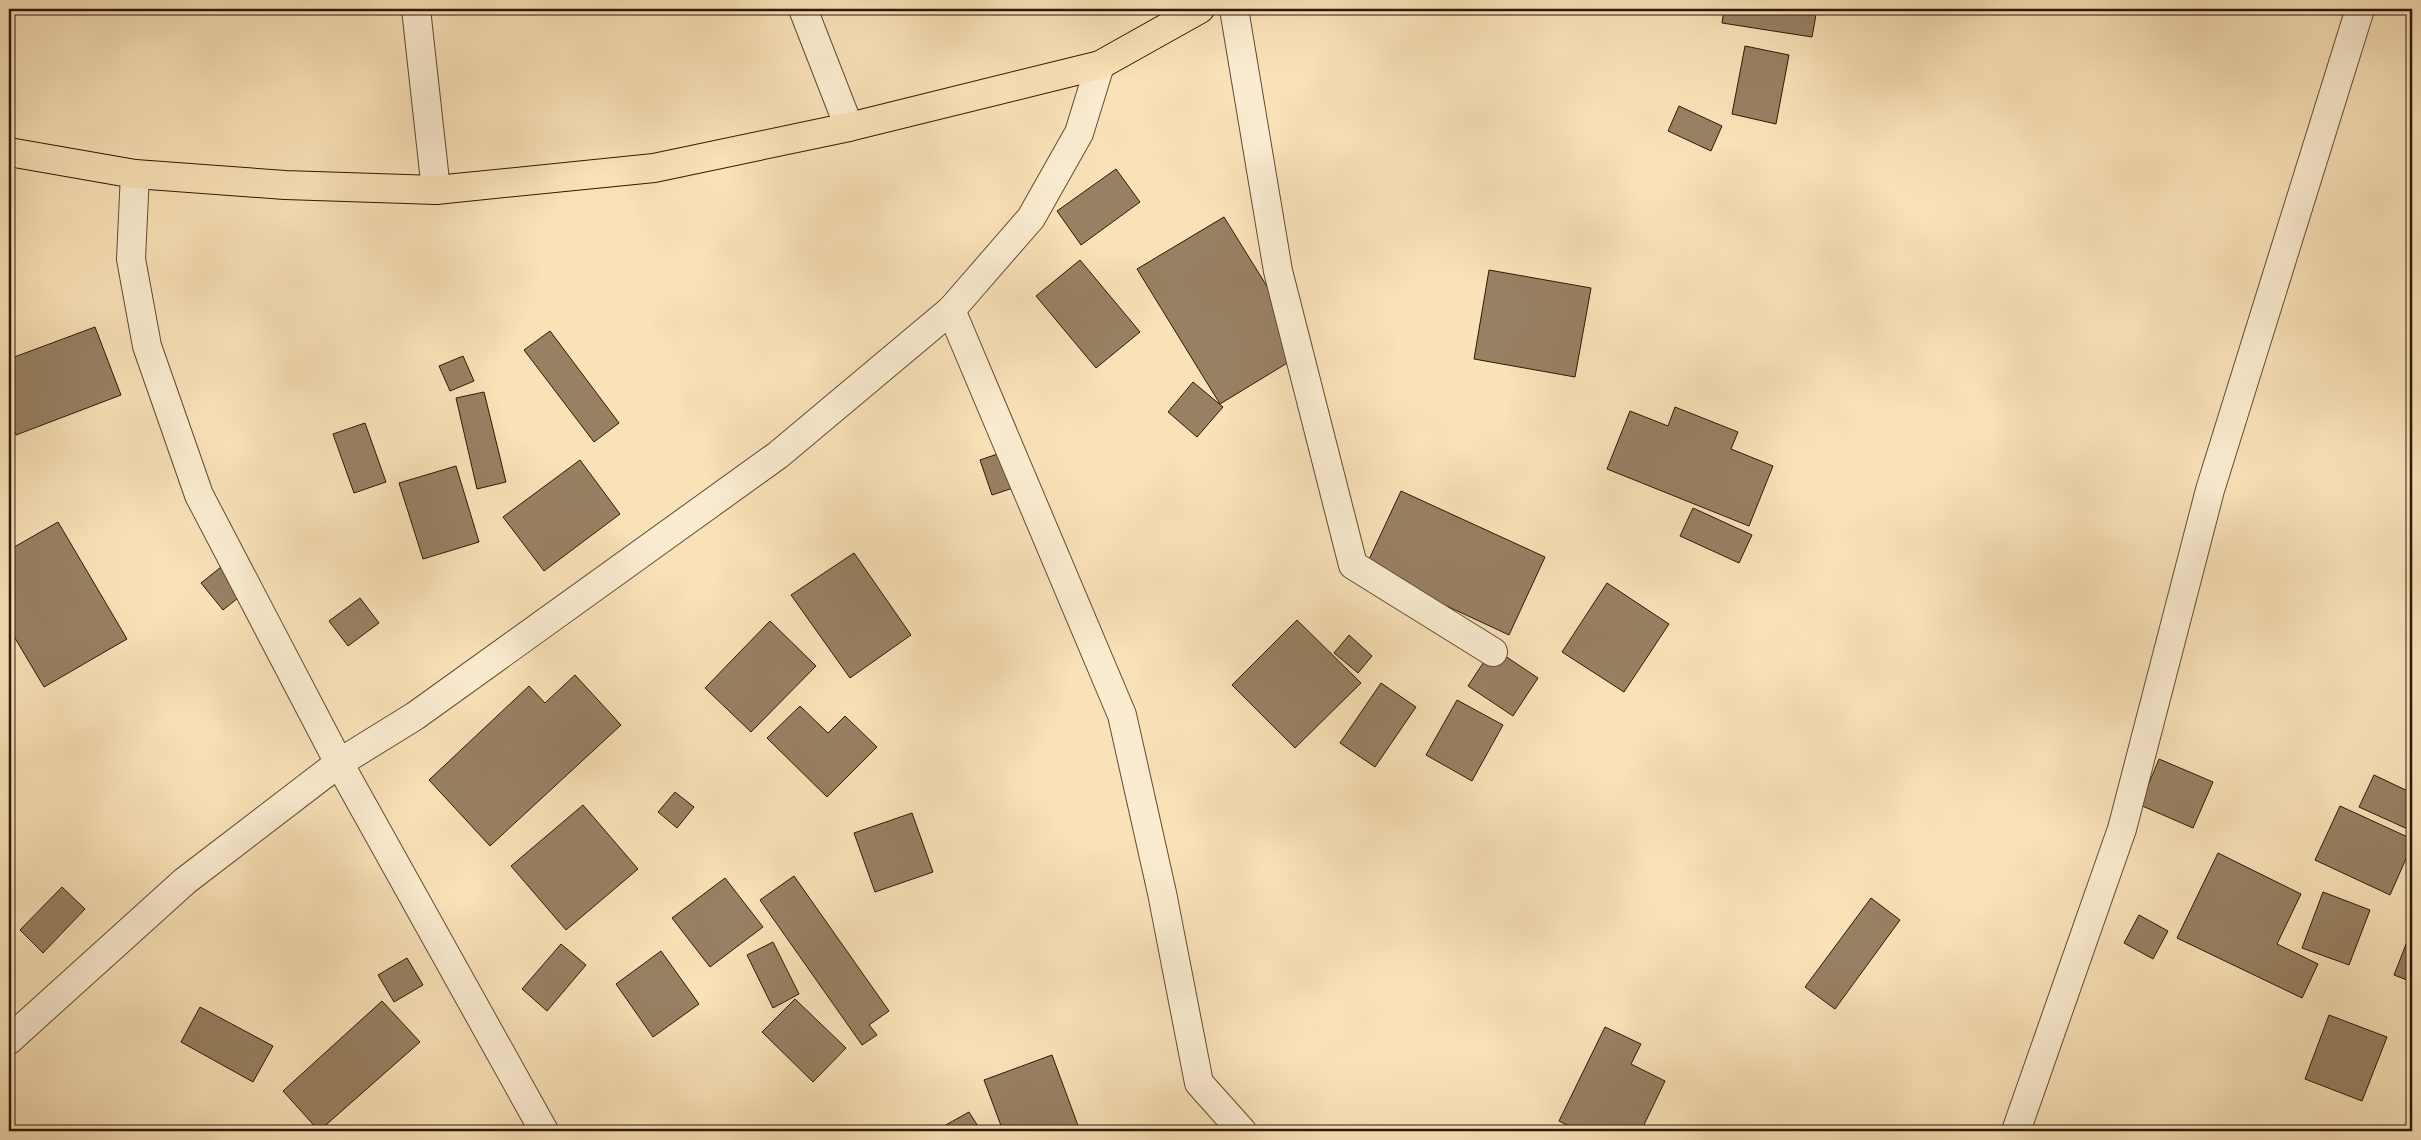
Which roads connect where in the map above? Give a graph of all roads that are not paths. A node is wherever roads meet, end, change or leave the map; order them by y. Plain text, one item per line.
1 (416, 9) edge
2 (803, 9) edge
3 (1200, 9) edge
4 (1234, 9) edge
5 (2360, 9) edge
6 (1100, 65) junction
7 (849, 127) junction
8 (9, 152) edge
9 (135, 174) junction
10 (436, 190) junction
11 (951, 310) junction
12 (1493, 652) dead end
13 (339, 763) junction
14 (9, 1040) edge
15 (544, 1131) edge
16 (1242, 1131) edge
17 (2016, 1131) edge

1 - 10 street
2 - 7 street
3 - 6 main road
4 - 12 street
5 - 17 street
6 - 7 main road
6 - 11 street
7 - 10 main road
8 - 9 main road
9 - 10 main road
9 - 13 street
11 - 13 street
11 - 16 street
13 - 14 street
13 - 15 street

